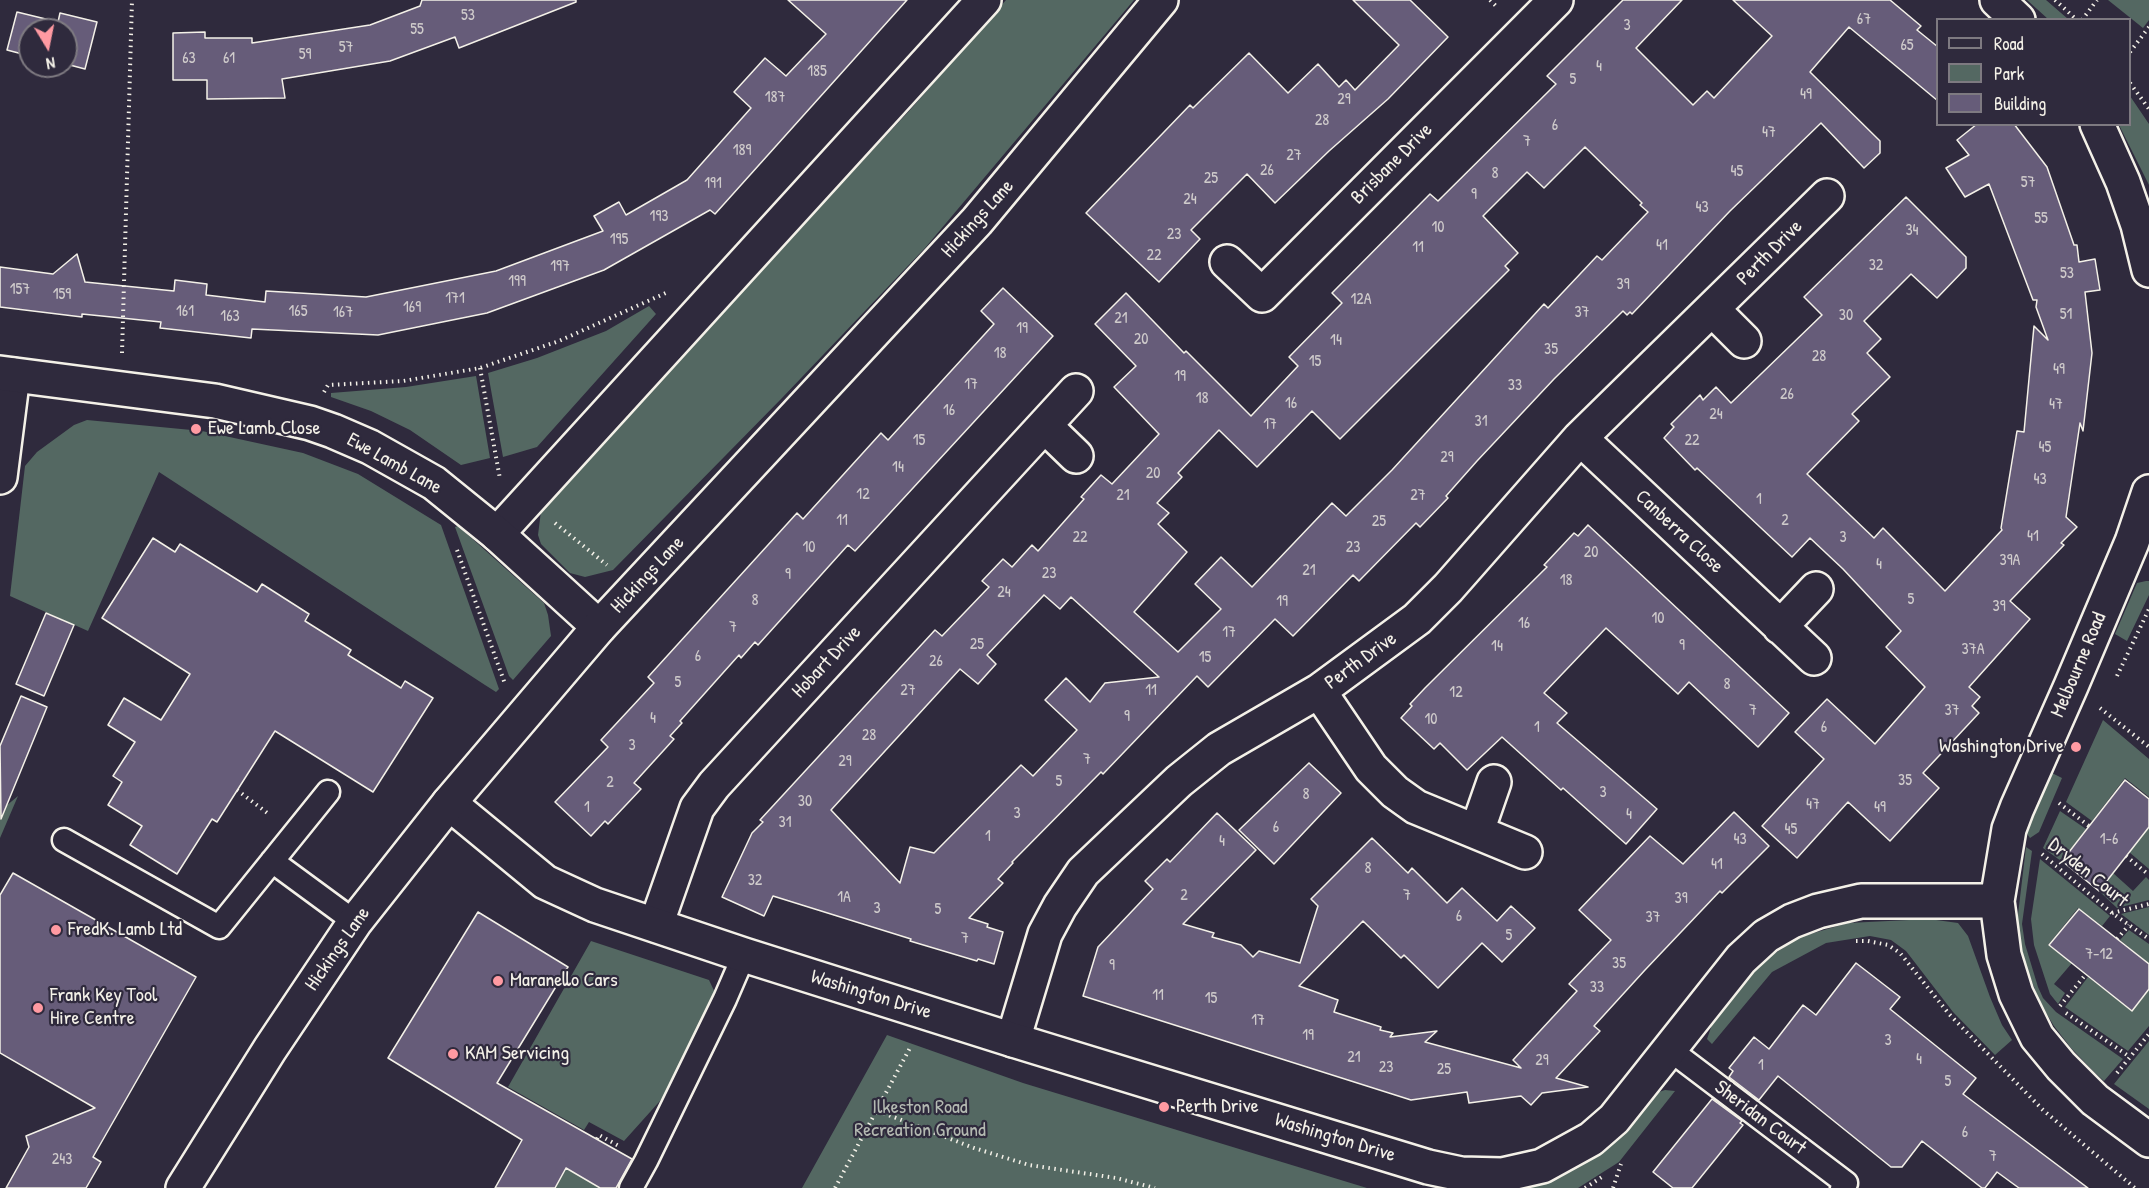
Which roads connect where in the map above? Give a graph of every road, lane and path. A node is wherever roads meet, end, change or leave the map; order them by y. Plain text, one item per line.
1 (132, 0) edge
2 (984, 0) edge
3 (1161, 0) edge
4 (1556, 0) edge
5 (1997, 0) edge
6 (2055, 0) edge
7 (2097, 0) edge
8 (2016, 18) edge
9 (2075, 18) edge
10 (2084, 18) edge
11 (2149, 27) edge
12 (2131, 51) edge
13 (2131, 84) edge
14 (2149, 109) edge
15 (2098, 126) edge
16 (1827, 196) dead end
17 (2144, 223) edge
18 (1227, 262) dead end
19 (2149, 270) edge
20 (723, 286) junction
21 (1712, 309) junction
22 (1744, 341) dead end
23 (6, 374) edge
24 (118, 388) junction
25 (1076, 391) dead end
26 (310, 423) junction
27 (1045, 426) junction
28 (1580, 438) junction
29 (1076, 456) dead end
30 (0, 477) edge
31 (2149, 492) edge
32 (497, 534) junction
33 (2140, 545) edge
34 (457, 548) dead end
35 (1816, 589) dead end
36 (2149, 609) edge
37 (599, 627) junction
38 (1780, 627) junction
39 (1814, 658) dead end
40 (2116, 679) dead end
41 (2071, 686) junction
42 (1318, 691) junction
43 (2106, 699) dead end
44 (2101, 709) junction
45 (2097, 719) dead end
46 (518, 721) junction
47 (2149, 747) edge
48 (1494, 782) dead end
49 (237, 790) dead end
50 (328, 792) dead end
51 (2063, 792) dead end
52 (2058, 802) junction
53 (449, 803) junction
54 (2054, 812) dead end
55 (2089, 826) dead end
56 (1477, 831) junction
57 (294, 833) junction
58 (64, 840) dead end
59 (1525, 852) dead end
60 (2126, 856) dead end
61 (2036, 860) dead end
62 (272, 861) junction
63 (2149, 875) edge
64 (1997, 901) junction
65 (2149, 904) edge
66 (2112, 913) junction
67 (355, 922) junction
68 (656, 925) junction
69 (2129, 925) junction
70 (2117, 939) dead end
71 (2149, 939) edge
72 (1846, 943) dead end
73 (744, 955) junction
74 (2086, 974) dead end
75 (2053, 1001) dead end
76 (2059, 1008) junction
77 (927, 1012) junction
78 (2149, 1034) edge
79 (1013, 1040) junction
80 (1669, 1049) junction
81 (2130, 1057) junction
82 (2095, 1100) junction
83 (878, 1111) junction
84 (2149, 1140) edge
85 (1628, 1156) dead end
86 (1621, 1164) junction
87 (1614, 1169) dead end
88 (1607, 1173) dead end
89 (183, 1188) edge
90 (631, 1188) edge
91 (836, 1188) edge
92 (1155, 1188) edge
93 (1585, 1188) edge
94 (1613, 1188) edge
95 (1842, 1188) edge
96 (2135, 1188) edge

1 - 24 path
2 - 20 street
3 - 37 street, Hickings Lane
4 - 18 street, Brisbane Drive
5 - 8 street
6 - 9 path
7 - 10 path
11 - 12 path
13 - 14 path
15 - 17 street
16 - 21 street, Perth Drive
17 - 19 street
20 - 26 path
20 - 32 street
21 - 22 street
21 - 28 street, Perth Drive
23 - 24 street, Ewe Lamb Lane
23 - 30 street
24 - 26 street, Ewe Lamb Lane
25 - 27 street, Hobart Drive
26 - 32 street, Ewe Lamb Lane
27 - 29 street
27 - 68 street, Hobart Drive
28 - 38 street, Canberra Close
28 - 42 street, Perth Drive
31 - 33 street, Melbourne Road
32 - 37 street, Ewe Lamb Lane
33 - 41 street, Melbourne Road
34 - 46 path
35 - 38 street
36 - 40 path
37 - 46 street, Hickings Lane
38 - 39 street, Canberra Close
41 - 44 path
41 - 64 street, Melbourne Road
42 - 56 street
42 - 79 street, Perth Drive
43 - 44 path
44 - 45 path
44 - 47 path
46 - 53 street, Hickings Lane
48 - 56 street
49 - 57 path
50 - 57 lane
51 - 52 path
52 - 54 path
52 - 55 path
53 - 67 street, Hickings Lane
53 - 68 street, Washington Drive
56 - 59 street
57 - 62 lane
58 - 62 lane
60 - 63 path
61 - 66 path, Dryden Court
62 - 67 lane
64 - 80 street, Washington Drive
64 - 82 street, Melbourne Road
65 - 66 path
66 - 69 path, Dryden Court
67 - 89 street, Hickings Lane
68 - 73 street, Washington Drive
69 - 70 path
69 - 71 path, Dryden Court
72 - 96 path
73 - 77 street, Washington Drive
73 - 90 lane
74 - 76 path
75 - 76 path
76 - 81 path
77 - 79 street, Washington Drive
77 - 83 path
78 - 81 path
79 - 80 street, Washington Drive
80 - 95 lane, Sheridan Court
81 - 82 path
82 - 84 street, Melbourne Road
83 - 91 path
83 - 92 path
85 - 86 path
86 - 87 path
86 - 94 path
88 - 93 path

